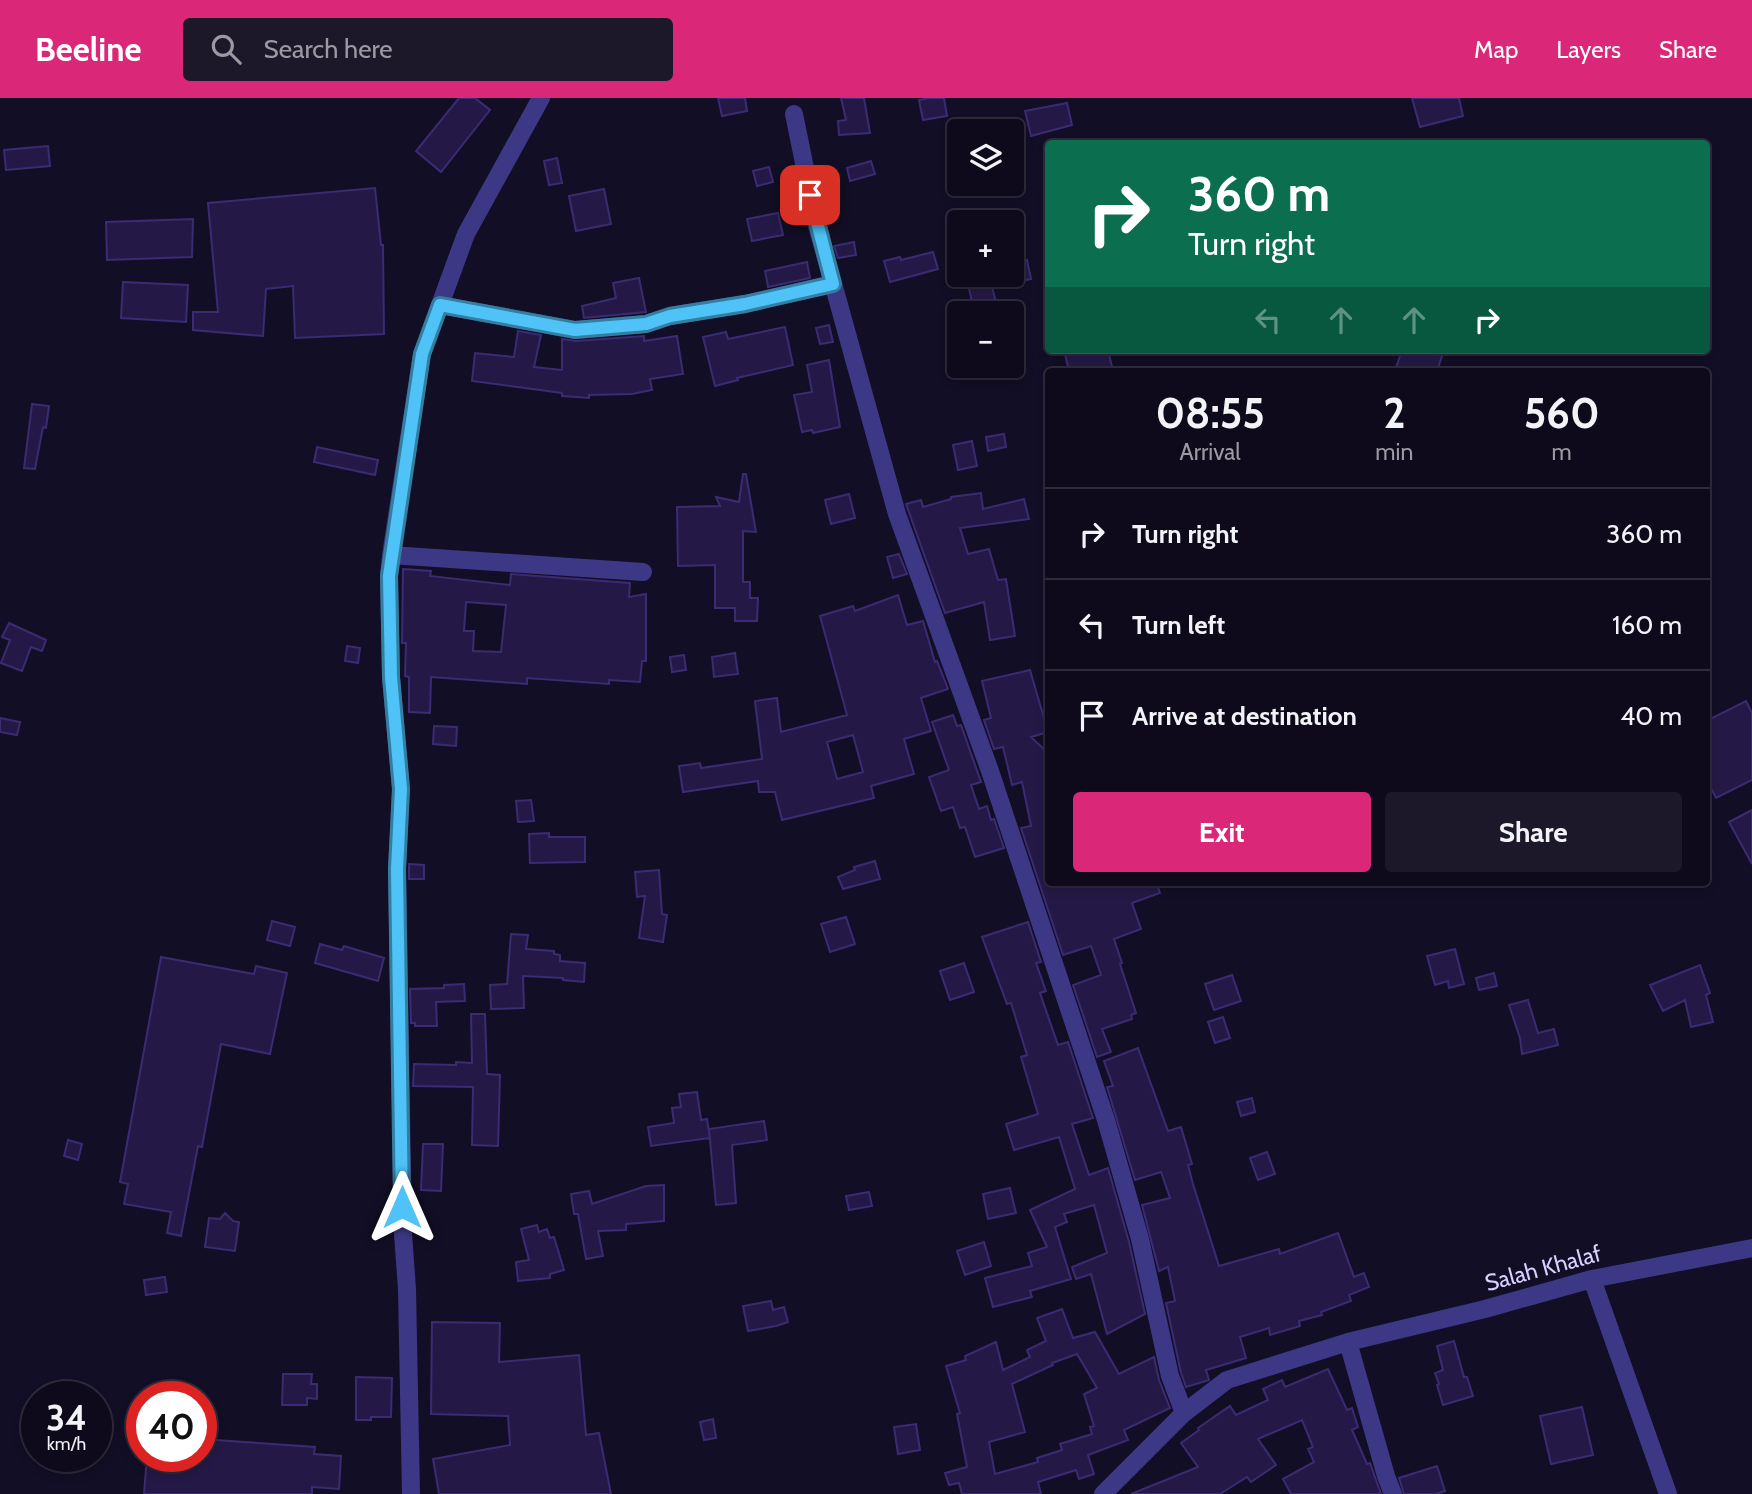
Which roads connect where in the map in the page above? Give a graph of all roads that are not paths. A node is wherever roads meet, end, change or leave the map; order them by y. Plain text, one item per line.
1 (541, 98) edge
2 (794, 114) dead end
3 (833, 284) junction
4 (440, 305) junction
5 (391, 555) junction
6 (643, 572) dead end
7 (1752, 1248) edge
8 (1592, 1279) junction
9 (1348, 1342) junction
10 (1184, 1413) junction
11 (1120, 1487) edge
12 (411, 1494) edge
13 (1103, 1494) edge
14 (1393, 1494) edge
15 (1668, 1494) edge

1 - 4 street
2 - 3 street
3 - 4 street
3 - 10 street
4 - 5 street
5 - 6 street
5 - 12 street
7 - 8 street, Salah Khalaf
8 - 9 street, Salah Khalaf
8 - 15 street
9 - 10 street, Salah Khalaf
9 - 14 street
10 - 11 street, Salah Khalaf
11 - 13 street, Salah Khalaf

